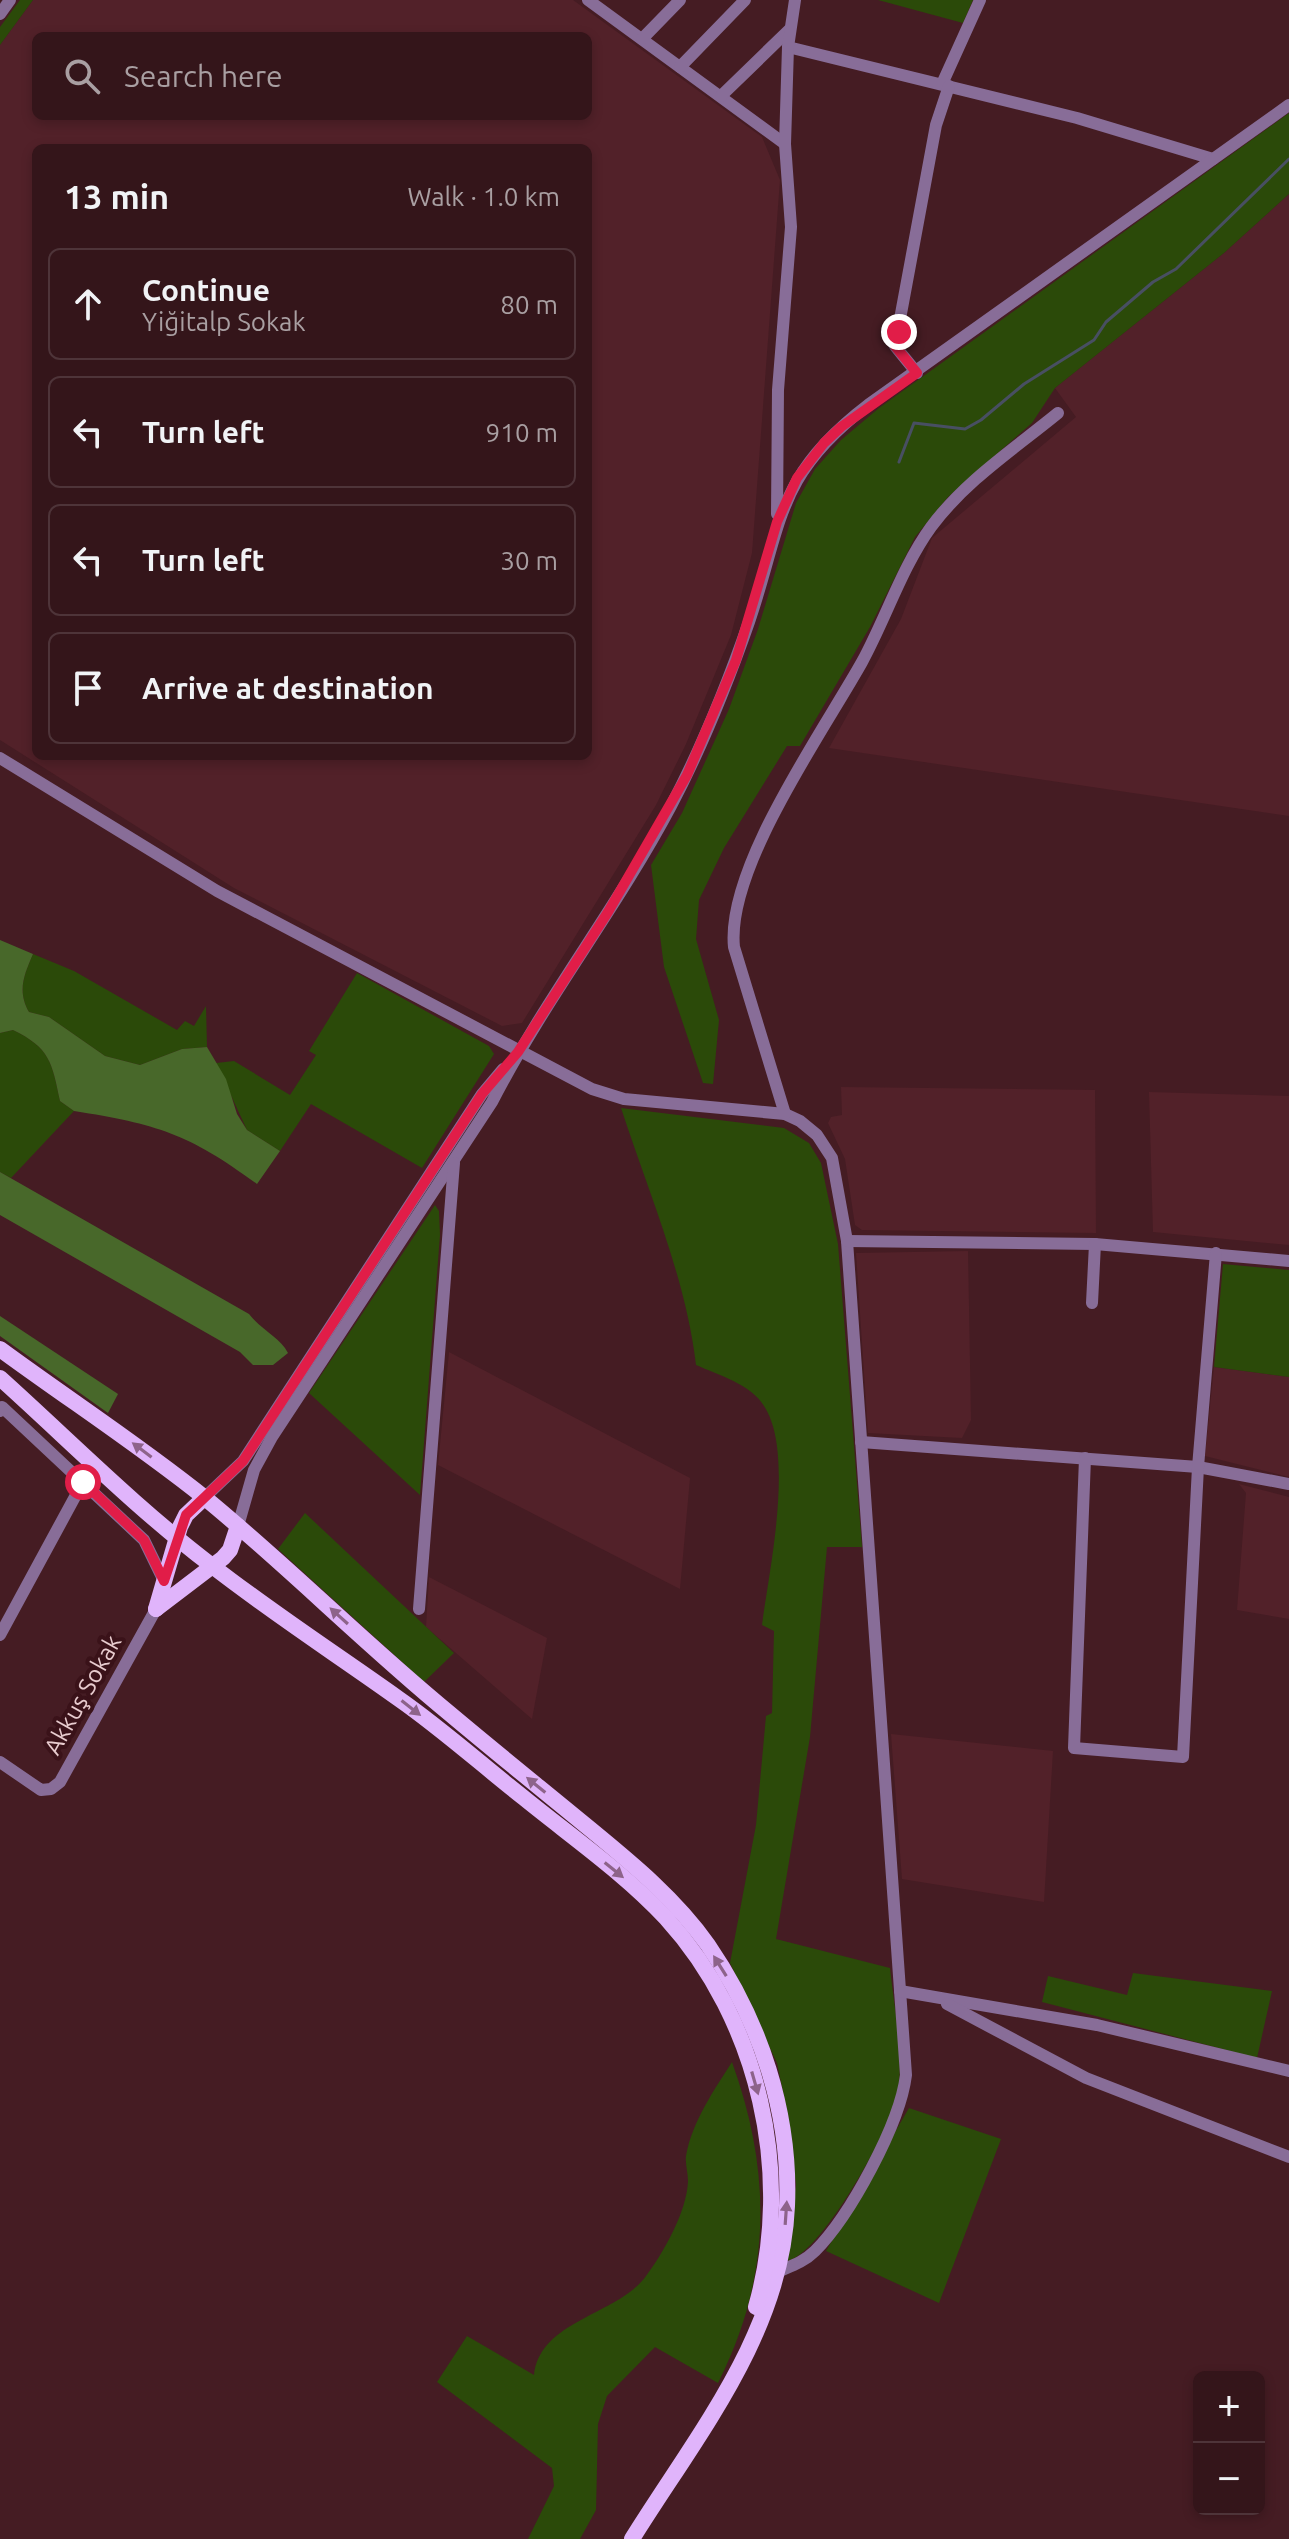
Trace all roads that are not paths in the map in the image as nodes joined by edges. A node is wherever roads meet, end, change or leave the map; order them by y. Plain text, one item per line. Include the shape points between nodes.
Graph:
1 (10, 0) edge
2 (588, 0) edge
3 (613, 0) edge
4 (680, 0) edge
5 (745, 0) edge
6 (795, 0) edge
7 (980, 0) edge
8 (603, 11) junction
9 (0, 14) edge
10 (789, 30) junction
11 (642, 39) junction
12 (788, 47) junction
13 (680, 67) junction
14 (946, 85) junction
15 (721, 96) junction
16 (1289, 105) edge
17 (785, 144) junction
18 (1213, 159) junction
19 (917, 373) junction
20 (1058, 413) dead end
21 (777, 522) junction
22 (0, 758) edge
23 (518, 1052) junction
24 (785, 1114) junction
25 (454, 1160) junction
26 (847, 1241) junction
27 (1095, 1244) junction
28 (1216, 1253) junction
29 (1289, 1261) edge
30 (1092, 1303) dead end
31 (0, 1349) edge
32 (2, 1380) edge
33 (1, 1409) edge
34 (861, 1442) junction
35 (1085, 1458) junction
36 (1198, 1467) junction
37 (83, 1482) junction
38 (1289, 1484) edge
39 (204, 1498) junction
40 (238, 1526) junction
41 (178, 1538) junction
42 (210, 1565) junction
43 (164, 1581) junction
44 (156, 1609) junction
45 (419, 1609) dead end
46 (0, 1635) edge
47 (0, 1762) edge
48 (900, 1991) junction
49 (941, 2001) junction
50 (1289, 2071) edge
51 (1289, 2157) edge
52 (777, 2272) junction
53 (726, 2391) junction
54 (632, 2539) edge

1 - 9 street
2 - 8 street
3 - 8 street
4 - 11 street
5 - 13 street
6 - 10 street
7 - 14 street
8 - 11 street
10 - 12 street
10 - 15 street
11 - 13 street
12 - 14 street
12 - 17 street
13 - 15 street
14 - 18 street
14 - 19 street via 895,346
15 - 17 street
16 - 18 street
17 - 21 street via 791,227 778,390
18 - 19 street
19 - 21 street via 824,443 787,496
20 - 24 street via 976,479 931,527 861,663 793,778 747,874 734,919 734,947
21 - 23 street via 736,660 687,775 632,873
22 - 23 street via 217,891
23 - 24 street via 624,1099
23 - 25 street
23 - 39 street via 482,1094 243,1461
24 - 26 street via 808,1127 832,1158
25 - 40 street via 272,1437 254,1470
25 - 45 street
26 - 27 street
26 - 34 street
27 - 28 street
27 - 30 street
28 - 29 street
28 - 36 street
39 -> 31 main road
32 - 33 street
32 - 41 main road
33 - 37 street
34 - 35 street
34 - 48 street
35 - 36 street
35 - 36 street via 1074,1748 1183,1757
36 - 38 street
37 - 43 street via 144,1540
37 - 46 street
39 - 40 main road
39 - 41 main road via 186,1515
40 - 42 main road via 230,1550
52 -> 40 main road via 787,2207 780,2114 753,2025 702,1938 639,1868 444,1710
41 - 42 main road
41 - 43 main road
42 - 44 main road
42 -> 53 main road via 401,1700 632,1884 680,1935 714,1984 756,2085 771,2185 765,2272
43 - 44 main road
44 - 47 street, Akkuş Sokak via 55,1786 41,1790
48 - 49 street
48 - 52 street via 906,2075 894,2122 825,2240 801,2262
49 - 50 street via 1097,2025
49 - 51 street via 1086,2078
52 - 53 main road via 752,2343
53 - 54 main road

